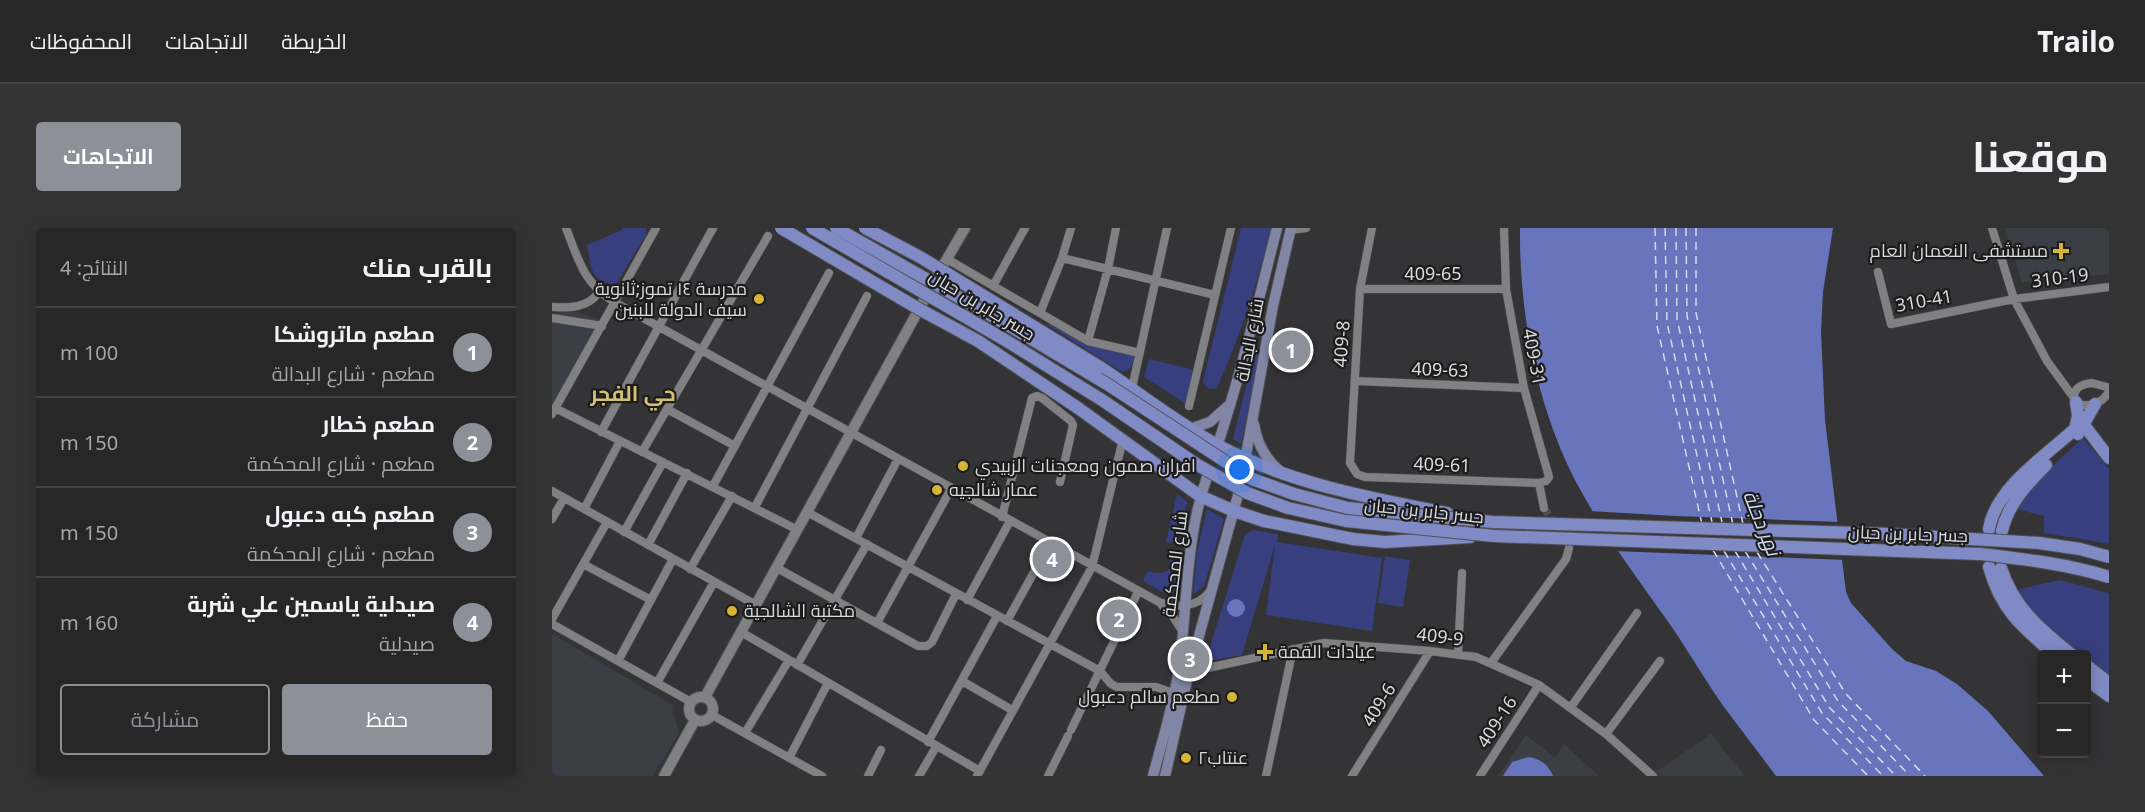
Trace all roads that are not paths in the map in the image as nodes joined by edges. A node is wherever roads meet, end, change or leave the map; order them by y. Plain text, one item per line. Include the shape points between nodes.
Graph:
1 (566, 228) edge
2 (656, 228) edge
3 (713, 228) edge
4 (781, 228) edge
5 (812, 228) edge
6 (836, 228) edge
7 (865, 228) edge
8 (964, 228) edge
9 (1025, 228) edge
10 (1071, 228) edge
11 (1116, 228) edge
12 (1167, 228) edge
13 (1231, 228) edge
14 (1277, 228) edge
15 (1306, 228) edge
16 (1372, 228) edge
17 (1504, 228) edge
18 (1992, 228) edge
19 (1291, 229) edge
20 (768, 236) dead end
21 (1062, 258) junction
22 (946, 259) junction
23 (1108, 269) junction
24 (1878, 272) dead end
25 (829, 273) dead end
26 (937, 276) dead end
27 (1156, 281) junction
28 (993, 286) junction
29 (2109, 287) edge
30 (1360, 288) junction
31 (1506, 290) junction
32 (599, 292) junction
33 (1215, 295) junction
34 (867, 296) dead end
35 (2014, 299) junction
36 (614, 302) junction
37 (923, 302) dead end
38 (552, 307) edge
39 (1040, 313) junction
40 (552, 318) edge
41 (602, 326) junction
42 (658, 327) junction
43 (1088, 341) junction
44 (700, 351) junction
45 (1140, 353) junction
46 (1355, 381) junction
47 (2062, 381) junction
48 (2080, 386) junction
49 (767, 387) junction
50 (1132, 388) junction
51 (1524, 388) junction
52 (2075, 400) junction
53 (1232, 401) junction
54 (2095, 404) junction
55 (1190, 406) dead end
56 (667, 409) junction
57 (807, 409) junction
58 (554, 411) edge
59 (1252, 413) junction
60 (2084, 425) junction
61 (1190, 429) junction
62 (601, 432) junction
63 (851, 433) junction
64 (1123, 439) junction
65 (620, 441) junction
66 (735, 446) junction
67 (1217, 448) junction
68 (642, 452) junction
69 (2109, 458) edge
70 (898, 459) junction
71 (663, 462) junction
72 (1244, 462) junction
73 (1350, 463) joint
74 (687, 473) junction
75 (1283, 474) junction
76 (1206, 477) dead end
77 (1060, 482) dead end
78 (1539, 483) junction
79 (712, 486) junction
80 (951, 489) junction
81 (552, 491) edge
82 (1238, 495) dead end
83 (732, 496) junction
84 (1200, 496) junction
85 (564, 498) junction
86 (755, 507) junction
87 (1544, 508) tunnel mouth
88 (584, 509) junction
89 (1234, 511) junction
90 (807, 512) junction
91 (552, 519) edge
92 (1006, 519) junction
93 (607, 522) junction
94 (1492, 522) junction
95 (1989, 529) dead end
96 (798, 530) junction
97 (2002, 531) dead end
98 (624, 532) junction
99 (1494, 536) junction
100 (856, 538) junction
101 (1050, 543) junction
102 (867, 544) junction
103 (648, 545) junction
104 (1569, 548) dead end
105 (2109, 556) edge
106 (673, 559) junction
107 (583, 564) junction
108 (907, 567) junction
109 (1092, 567) junction
110 (777, 568) junction
111 (690, 569) junction
112 (1462, 573) dead end
113 (2109, 577) edge
114 (714, 582) junction
115 (1211, 589) junction
116 (1138, 592) junction
117 (956, 594) junction
118 (651, 600) junction
119 (834, 600) junction
120 (967, 600) junction
121 (1159, 602) junction
122 (756, 605) junction
123 (1186, 605) junction
124 (1636, 613) dead end
125 (997, 616) junction
126 (552, 619) edge
127 (1007, 621) junction
128 (877, 623) junction
129 (552, 624) edge
130 (741, 632) junction
131 (1183, 633) junction
132 (1050, 645) junction
133 (1293, 649) junction
134 (2050, 650) edge
135 (2067, 650) edge
136 (1431, 651) junction
137 (1458, 654) junction
138 (789, 660) junction
139 (618, 661) junction
140 (1660, 661) dead end
141 (1491, 663) junction
142 (797, 665) junction
143 (2091, 669) edge
144 (1100, 670) junction
145 (1190, 672) junction
146 (962, 681) junction
147 (657, 683) junction
148 (828, 683) junction
149 (2091, 683) edge
150 (2109, 683) edge
151 (1539, 685) junction
152 (1173, 693) junction
153 (2109, 696) edge
154 (705, 697) junction
155 (691, 702) junction
156 (1571, 707) junction
157 (1012, 710) junction
158 (712, 715) junction
159 (695, 720) junction
160 (745, 733) junction
161 (1606, 734) junction
162 (928, 742) junction
163 (936, 747) junction
164 (881, 750) dead end
165 (789, 758) junction
166 (978, 774) edge
167 (664, 776) edge
168 (822, 776) edge
169 (868, 776) edge
170 (919, 776) edge
171 (1048, 776) edge
172 (1153, 776) edge
173 (1165, 776) edge
174 (1266, 776) edge
175 (1352, 776) edge
176 (1480, 776) edge
177 (1653, 776) edge

1 - 32 street via 587,279
2 - 36 street
3 - 42 street
4 - 64 main road, bridge via 978,341
5 - 99 main road, جسر جابر بن حيان, bridge via 1005,340 1247,493 1288,508 1346,520
6 - 94 main road, جسر جابر بن حيان, bridge via 1107,384 1252,479 1361,511
7 - 50 main road, bridge via 920,257
8 - 22 street
9 - 28 street
10 - 21 street
11 - 23 street
12 - 27 street
13 - 33 street
14 - 53 main road, شارع البدالة
15 - 19 street
16 - 30 street, 409-8
17 - 31 street, 409-31
18 - 35 street
19 - 59 main road, شارع البدالة
20 - 44 street
21 - 23 street
21 - 39 street
22 - 26 street
22 - 28 street
23 - 27 street
23 - 43 street
24 - 35 street, 310-41 via 1891,324
25 - 49 street
27 - 33 street
27 - 45 street
28 - 39 street
29 - 35 street, 310-19
30 - 31 street, 409-65
30 - 46 street, 409-8
31 - 51 street, 409-31
32 - 36 street
32 - 38 street via 583,305
33 - 55 street
34 - 57 street
35 - 47 street
36 - 41 street
36 - 42 street
37 - 63 street
39 - 43 street
40 - 41 street
41 - 58 street
42 - 44 street
42 - 62 street
43 - 45 street
44 - 49 street
44 - 56 street
45 - 50 street
46 - 51 street, 409-63
46 - 73 street, 409-8
47 - 48 street
47 - 52 street
48 - 52 street via 2075,391
48 - 54 street via 2095,383 2108,388 2104,399
49 - 57 street
49 - 66 street
50 - 61 main road
51 - 78 street, 409-31 via 1549,477
52 - 54 street via 2084,406
52 - 95 main road via 2079,416 2075,429 2014,484 1993,512
53 - 61 main road via 1218,417
53 - 67 main road, شارع البدالة
54 - 60 main road
56 - 66 street
56 - 68 street
57 - 63 street
57 - 86 street
58 - 62 street
59 - 72 main road, شارع البدالة
59 - 75 main road via 1260,448
60 - 69 main road
60 - 97 main road via 2025,487 2010,509
61 - 67 main road
62 - 65 street
63 - 70 street
63 - 90 street
64 - 84 main road
64 - 109 street
65 - 68 street
65 - 88 street
66 - 79 street
67 - 72 main road
68 - 71 street
70 - 80 street
70 - 100 street
71 - 74 street
71 - 98 street
72 - 75 main road
73 - 78 street, 409-61 via 1357,474 1365,477
74 - 79 street
74 - 103 street
75 - 94 main road, bridge via 1338,491
76 - 84 main road, شارع المحكمة
77 - 92 street via 1073,426 1037,396 1032,398
78 - 87 street
79 - 83 street
80 - 92 street
80 - 108 street
81 - 85 street
82 - 89 main road, شارع المحكمة
83 - 86 street
83 - 111 street
84 - 89 main road
84 - 123 main road, شارع المحكمة via 1189,552
85 - 88 street
85 - 91 street
86 - 96 street
88 - 93 street
89 - 99 main road, bridge via 1334,536 1385,542
89 - 115 main road, شارع المحكمة
90 - 96 street
90 - 100 street
92 - 101 street
92 - 120 street
93 - 98 street
93 - 107 street
94 - 105 main road, جسر جابر بن حيان, bridge via 1890,534 2039,543
96 - 110 street
98 - 103 street
99 - 113 main road, جسر جابر بن حيان, bridge via 1980,554 2080,568
100 - 102 street
101 - 109 street
101 - 127 street
102 - 108 street
102 - 119 street
103 - 106 street
104 - 141 street via 1566,559
106 - 111 street
106 - 118 street
107 - 118 street
107 - 126 street
108 - 117 street
108 - 128 street
109 - 116 street
109 - 132 street
110 - 119 street
110 - 122 street
111 - 114 street
112 - 137 street
114 - 122 street
114 - 147 street
115 - 123 street via 1201,601
115 - 145 main road, شارع المحكمة
116 - 121 street
116 - 144 street
117 - 120 street
117 - 128 street via 927,646 918,646
118 - 139 street
119 - 128 street
119 - 142 street
120 - 125 street
121 - 123 street
121 - 131 street
122 - 130 street
123 - 131 main road, شارع المحكمة
124 - 156 street
125 - 127 street
125 - 146 street
127 - 132 street
129 - 139 street
130 - 138 street
130 - 154 street
131 - 152 main road, شارع المحكمة
132 - 144 street
132 - 157 street
133 - 136 street, 409-9 via 1324,643
133 - 145 street, 409-9
133 - 174 street
134 - 135 main road via 2006,609 1995,589 1995,568 2020,607
136 - 137 street, 409-9
136 - 175 street, 409-6
137 - 141 street, 409-9
138 - 142 street
138 - 160 street
139 - 147 street
140 - 161 street
141 - 151 street, 409-9
142 - 148 street
143 - 150 main road
144 - 152 street via 1117,687 1156,687
144 - 171 street
145 - 173 main road, شارع المحكمة
146 - 157 street
146 - 162 street
147 - 155 street
148 - 162 street
148 - 165 street
149 - 153 main road
151 - 156 street, 409-9
151 - 176 street, 409-16
152 - 172 main road, شارع المحكمة
154 - 155 street
154 - 158 street via 713,705
155 - 159 street via 689,711
156 - 161 street, 409-9
157 - 166 street
158 - 159 street via 705,721
158 - 160 street
159 - 167 street
160 - 165 street
161 - 177 street, 409-9
162 - 163 street
163 - 166 street
163 - 170 street
164 - 169 street
165 - 168 street

